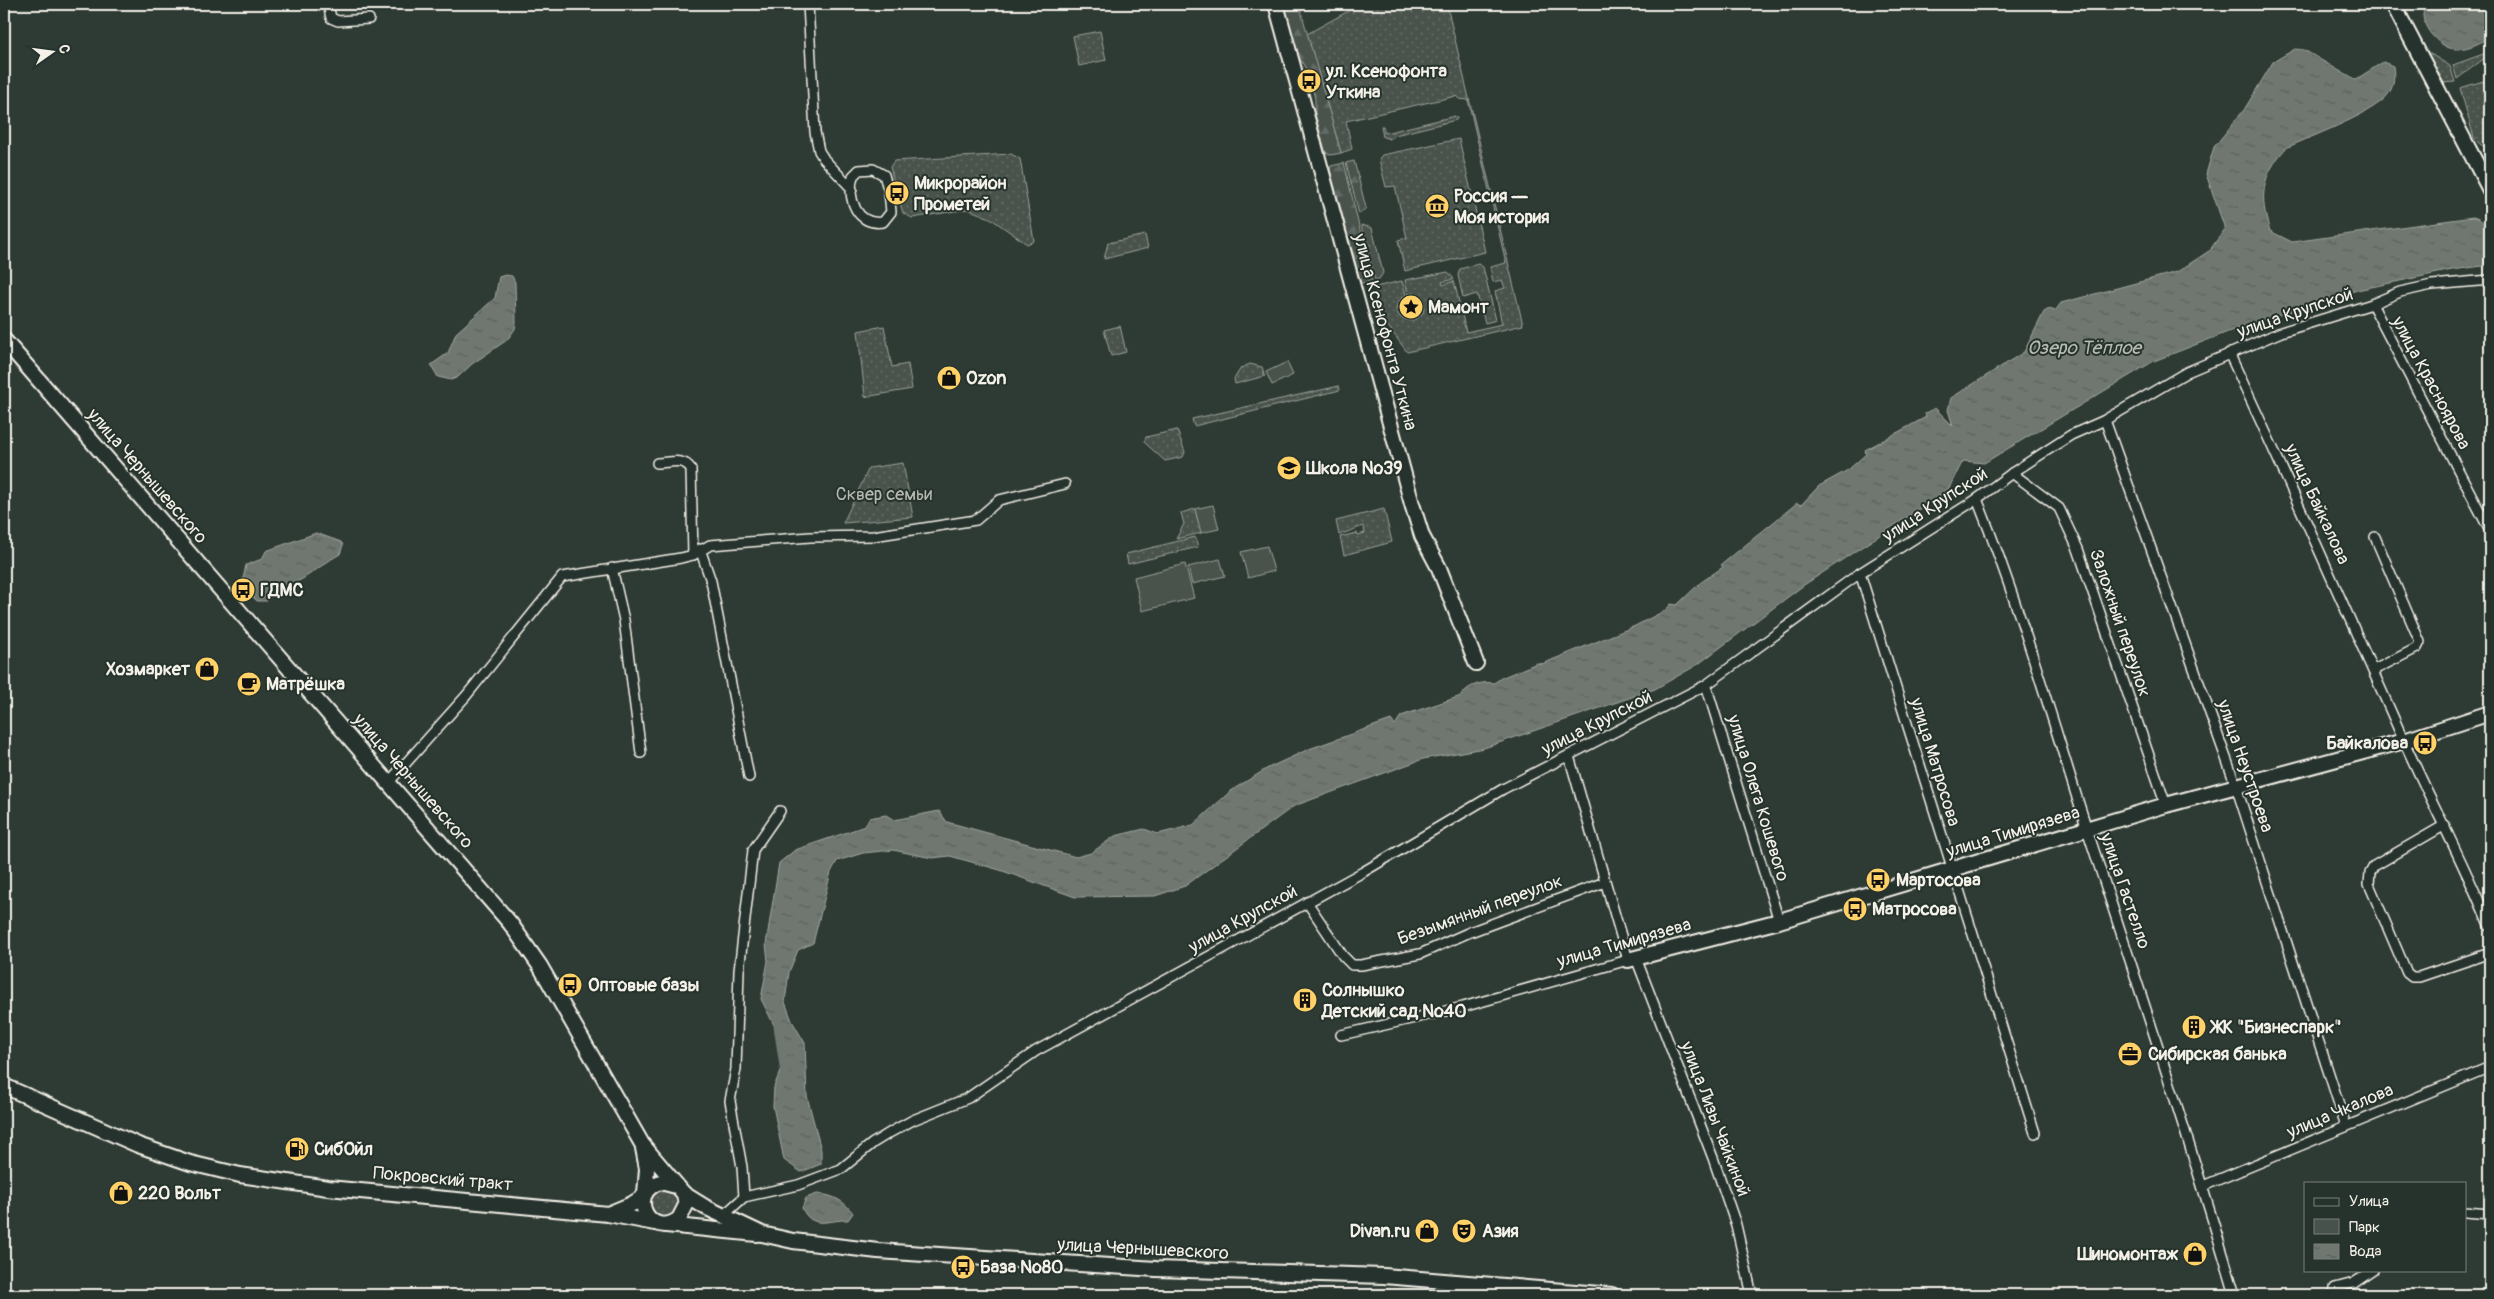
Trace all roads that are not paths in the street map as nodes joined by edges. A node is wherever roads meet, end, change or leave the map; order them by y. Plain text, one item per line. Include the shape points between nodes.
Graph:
1 (328, 4) edge
2 (808, 4) edge
3 (1276, 4) edge
4 (2393, 4) edge
5 (369, 19) dead end
6 (829, 164) junction
7 (859, 170) junction
8 (2488, 182) edge
9 (852, 189) junction
10 (2490, 280) edge
11 (2372, 304) junction
12 (4, 340) edge
13 (2229, 353) junction
14 (2105, 420) junction
15 (657, 464) dead end
16 (2012, 473) junction
17 (1065, 484) dead end
18 (1977, 500) junction
19 (2487, 518) edge
20 (2490, 530) edge
21 (2375, 537) dead end
22 (700, 549) junction
23 (693, 555) junction
24 (612, 568) junction
25 (1860, 572) junction
26 (1476, 663) dead end
27 (2374, 670) junction
28 (1706, 685) junction
29 (2490, 713) edge
30 (2404, 741) junction
31 (641, 753) dead end
32 (1569, 756) junction
33 (749, 777) dead end
34 (389, 782) junction
35 (2236, 786) junction
36 (2166, 805) junction
37 (780, 811) dead end
38 (2445, 824) junction
39 (2087, 829) junction
40 (1952, 870) junction
41 (1605, 882) junction
42 (1307, 902) junction
43 (1779, 921) junction
44 (2490, 927) edge
45 (2490, 953) edge
46 (1632, 959) junction
47 (1342, 1036) dead end
48 (2490, 1066) edge
49 (4, 1086) edge
50 (2346, 1126) junction
51 (2035, 1133) dead end
52 (642, 1144) junction
53 (2203, 1186) junction
54 (680, 1190) junction
55 (644, 1196) junction
56 (744, 1196) junction
57 (2466, 1212) edge
58 (608, 1214) junction
59 (2490, 1214) edge
60 (724, 1216) junction
61 (660, 1224) junction
62 (762, 1234) junction
63 (2369, 1272) edge
64 (1612, 1295) edge
65 (1752, 1295) edge
66 (2235, 1295) edge
67 (2334, 1295) edge

1 - 5 street via 331,18 338,21
2 - 6 street via 815,132 819,151
3 - 26 main road, улица Ксенофонта Уткина via 1412,504 1422,536 1440,568
4 - 8 main road
6 - 7 street via 844,170
6 - 9 street
7 - 9 street via 853,176
7 - 9 street via 873,169 884,175 891,206 886,220 878,223 863,220 856,208
10 - 11 street, улица Крупской via 2432,285 2400,292
11 - 13 street, улица Крупской via 2281,332
11 - 19 street, улица Красноярова
12 - 34 main road, улица Чернышевского
13 - 14 street, улица Крупской via 2187,372
13 - 27 street, улица Байкалова
14 - 16 street, улица Крупской via 2071,435
14 - 35 street, улица Неустроева
15 - 23 street via 682,462 691,469
16 - 18 street, улица Крупской
16 - 36 street, Заложный переулок via 2063,514
17 - 22 street via 999,500 976,520 873,536 810,536 710,544
18 - 25 street, улица Крупской
18 - 39 street, улица Гастелло via 2004,567
19 - 20 street, улица Красноярова
21 - 27 street via 2420,642 2417,648
22 - 23 street
22 - 33 street via 711,581
23 - 24 street
24 - 31 street via 624,620
24 - 34 street via 562,577 466,696
25 - 28 street, улица Крупской
25 - 40 street, улица Матросова
27 - 30 street, улица Байкалова
28 - 32 street, улица Крупской
28 - 43 street, улица Олега Кошевого
29 - 30 main road, улица Тимирязева
30 - 35 main road, улица Тимирязева
30 - 38 street, улица Байкалова
32 - 41 street, улица Лизы Чайкиной
32 - 42 street, улица Крупской via 1503,789
34 - 52 main road, улица Чернышевского via 530,950
35 - 36 main road, улица Тимирязева
35 - 50 street, улица Неустроева
36 - 39 main road, улица Тимирязева
37 - 56 street via 753,850 739,971 736,1069 730,1101
38 - 44 street, улица Байкалова
38 - 45 street via 2374,866 2369,884 2407,973 2412,977
39 - 40 main road, улица Тимирязева
39 - 53 street, улица Гастелло
40 - 43 main road, улица Тимирязева
40 - 51 street, улица Матросова
41 - 42 street, Безымянный переулок via 1420,954 1361,965 1352,965 1343,956
41 - 46 street, улица Лизы Чайкиной
42 - 56 street, улица Крупской via 1036,1051 968,1098 891,1132 841,1169 798,1184
43 - 46 main road, улица Тимирязева
46 - 47 street, улица Тимирязева via 1463,1007
46 - 65 street, улица Лизы Чайкиной via 1713,1158 1736,1225
48 - 50 street, улица Чкалова
49 - 58 main road, Покровский тракт via 138,1145 190,1163 240,1175 328,1188
50 - 53 street, улица Чкалова
52 - 54 main road, улица Чернышевского
52 - 55 main road via 647,1169
53 - 66 street, улица Гастелло
54 - 55 main road via 661,1182 651,1186
54 - 60 main road, улица Чернышевского
54 - 61 main road via 686,1205 682,1215 674,1222
55 - 58 main road
55 - 61 main road via 645,1214
56 - 60 street
57 - 59 street
58 - 61 main road, Покровский тракт
60 - 62 main road, улица Чернышевского
61 - 62 main road, Покровский тракт
62 - 64 main road, улица Чернышевского via 878,1251 1156,1269 1384,1276
63 - 67 street via 2354,1283 2335,1288

